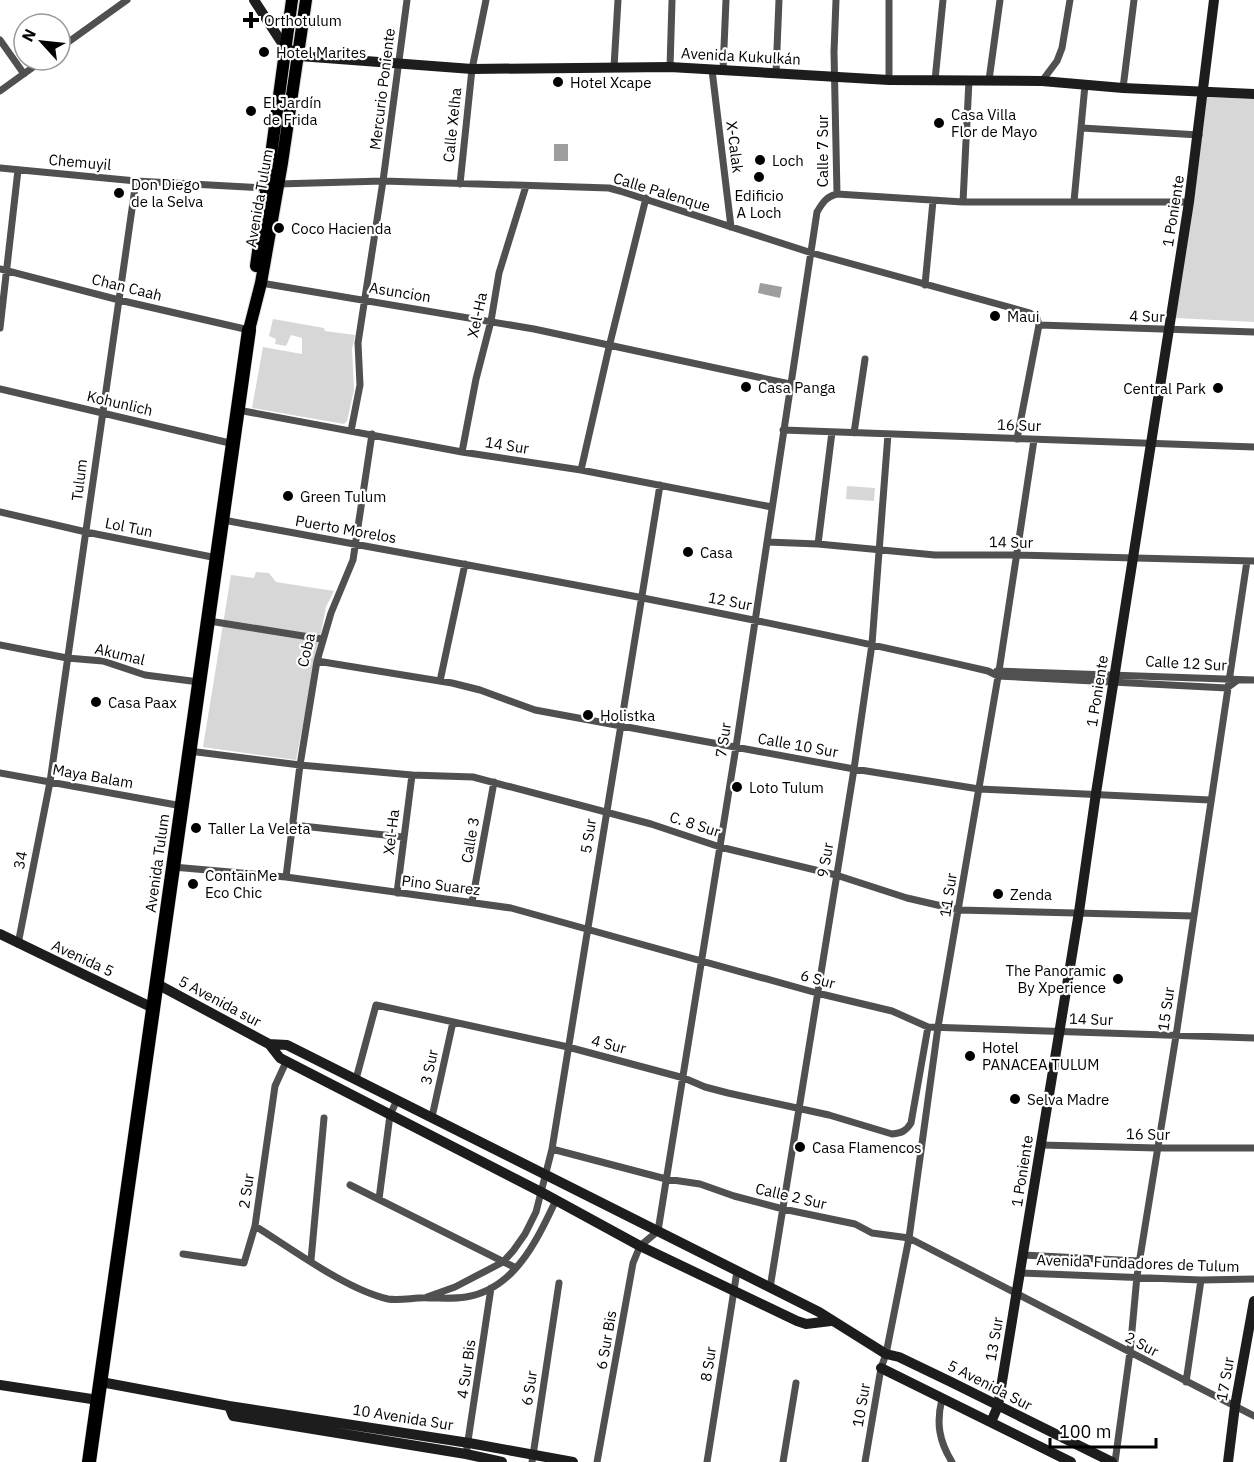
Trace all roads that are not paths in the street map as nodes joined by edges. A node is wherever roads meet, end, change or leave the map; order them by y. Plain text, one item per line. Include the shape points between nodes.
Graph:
1 (127, 0) edge
2 (254, 0) edge
3 (292, 0) edge
4 (306, 0) edge
5 (407, 0) edge
6 (486, 0) edge
7 (618, 0) edge
8 (726, 0) edge
9 (779, 0) edge
10 (836, 0) edge
11 (889, 0) edge
12 (943, 0) edge
13 (1000, 0) edge
14 (1070, 0) edge
15 (1134, 0) edge
16 (1214, 0) edge
17 (672, 1) edge
18 (116, 3) edge
19 (72, 38) edge
20 (0, 40) edge
21 (285, 46) junction
22 (298, 56) junction
23 (398, 65) junction
24 (614, 67) junction
25 (670, 68) junction
26 (472, 69) junction
27 (717, 70) junction
28 (27, 72) edge
29 (776, 73) junction
30 (24, 74) junction
31 (836, 76) junction
32 (889, 80) junction
33 (935, 80) junction
34 (969, 80) junction
35 (988, 80) junction
36 (1042, 81) junction
37 (1085, 85) junction
38 (1123, 88) junction
39 (0, 91) edge
40 (1203, 92) junction
41 (1254, 94) edge
42 (1082, 128) junction
43 (1199, 135) junction
44 (0, 168) edge
45 (18, 170) junction
46 (136, 181) junction
47 (383, 181) junction
48 (278, 184) junction
49 (460, 184) junction
50 (526, 186) junction
51 (265, 188) junction
52 (837, 194) junction
53 (646, 198) junction
54 (933, 201) junction
55 (1074, 201) junction
56 (963, 202) junction
57 (1190, 202) junction
58 (731, 227) junction
59 (812, 253) junction
60 (3, 269) edge
61 (261, 283) junction
62 (925, 285) junction
63 (119, 300) junction
64 (364, 300) junction
65 (491, 321) junction
66 (1038, 321) junction
67 (0, 328) edge
68 (249, 330) junction
69 (1169, 330) junction
70 (1254, 332) edge
71 (610, 343) junction
72 (865, 359) dead end
73 (790, 384) junction
74 (0, 390) edge
75 (238, 410) junction
76 (101, 413) junction
77 (783, 430) junction
78 (351, 431) junction
79 (832, 432) junction
80 (854, 433) junction
81 (372, 434) junction
82 (888, 434) junction
83 (1017, 440) junction
84 (1034, 440) junction
85 (234, 444) junction
86 (1151, 444) junction
87 (1254, 447) edge
88 (462, 452) junction
89 (581, 470) junction
90 (660, 485) junction
91 (772, 507) junction
92 (0, 512) edge
93 (223, 520) junction
94 (86, 532) junction
95 (767, 542) junction
96 (355, 544) junction
97 (818, 544) junction
98 (878, 550) junction
99 (1017, 555) junction
100 (217, 558) junction
101 (1133, 559) junction
102 (1250, 561) edge
103 (465, 564) junction
104 (641, 597) junction
105 (755, 620) junction
106 (209, 621) junction
107 (322, 639) junction
108 (872, 644) junction
109 (0, 645) edge
110 (67, 658) junction
111 (316, 662) junction
112 (988, 671) joint
113 (999, 673) junction
114 (1114, 678) junction
115 (1229, 678) junction
116 (1150, 679) junction
117 (1238, 680) junction
118 (1254, 680) edge
119 (440, 681) junction
120 (199, 682) junction
121 (1227, 688) junction
122 (621, 725) junction
123 (736, 747) junction
124 (189, 751) junction
125 (300, 765) junction
126 (854, 769) junction
127 (0, 773) edge
128 (412, 775) junction
129 (50, 782) junction
130 (494, 782) junction
131 (979, 789) junction
132 (1096, 793) junction
133 (1210, 800) junction
134 (182, 806) junction
135 (606, 812) junction
136 (292, 825) junction
137 (404, 837) junction
138 (720, 847) junction
139 (172, 867) junction
140 (836, 875) junction
141 (286, 878) junction
142 (397, 892) junction
143 (472, 902) junction
144 (959, 910) junction
145 (1079, 912) junction
146 (1194, 916) junction
147 (588, 929) junction
148 (0, 934) edge
149 (18, 944) junction
150 (701, 960) junction
151 (157, 984) junction
152 (817, 993) junction
153 (153, 1008) junction
154 (453, 1022) junction
155 (928, 1027) junction
156 (938, 1027) junction
157 (1059, 1031) junction
158 (1176, 1036) junction
159 (1254, 1038) edge
160 (269, 1044) junction
161 (568, 1047) junction
162 (286, 1062) junction
163 (684, 1078) junction
164 (356, 1079) junction
165 (397, 1100) junction
166 (799, 1110) junction
167 (390, 1114) junction
168 (432, 1117) junction
169 (324, 1118) dead end
170 (1041, 1144) junction
171 (1157, 1148) junction
172 (1254, 1148) edge
173 (552, 1149) junction
174 (545, 1174) junction
175 (666, 1179) junction
176 (350, 1185) dead end
177 (541, 1192) junction
178 (379, 1199) junction
179 (556, 1200) junction
180 (783, 1209) junction
181 (255, 1226) junction
182 (658, 1232) junction
183 (909, 1238) junction
184 (640, 1246) junction
185 (183, 1254) dead end
186 (1023, 1256) junction
187 (311, 1260) junction
188 (1139, 1261) junction
189 (502, 1262) junction
190 (516, 1268) junction
191 (737, 1271) junction
192 (1021, 1273) junction
193 (1137, 1276) junction
194 (1254, 1279) edge
195 (1201, 1280) junction
196 (559, 1283) dead end
197 (491, 1288) junction
198 (770, 1288) junction
199 (733, 1289) junction
200 (1017, 1294) junction
201 (428, 1297) junction
202 (1254, 1301) edge
203 (831, 1321) junction
204 (1130, 1352) junction
205 (886, 1354) junction
206 (881, 1368) junction
207 (100, 1382) junction
208 (1186, 1382) junction
209 (796, 1383) dead end
210 (0, 1385) edge
211 (942, 1399) junction
212 (98, 1401) junction
213 (998, 1406) junction
214 (1235, 1406) junction
215 (1254, 1416) edge
216 (990, 1422) junction
217 (468, 1448) junction
218 (533, 1458) edge
219 (89, 1462) edge
220 (502, 1462) edge
221 (573, 1462) edge
222 (597, 1462) edge
223 (706, 1462) edge
224 (783, 1462) edge
225 (865, 1462) edge
226 (952, 1462) edge
227 (1071, 1462) edge
228 (1114, 1462) edge
229 (1228, 1462) edge

1 - 18 street
2 - 21 street
3 - 21 main road, Avenida Tulum
4 - 22 main road, Avenida Tulum
5 - 23 street, Mercurio Poniente
6 - 26 street, Calle Xelha
7 - 24 street
8 - 27 street, X-Calak
9 - 29 street
10 - 31 street, Calle 7 Sur
11 - 32 street
12 - 33 street
13 - 35 street
14 - 36 street via 1062,48
15 - 38 street
16 - 40 street, 1 Poniente
17 - 25 street
18 - 19 street
20 - 30 street
21 - 22 street
21 - 51 main road, Avenida Tulum
22 - 23 street, Avenida Kukulkán
22 - 48 main road, Avenida Tulum
23 - 26 street, Avenida Kukulkán
23 - 47 street, Mercurio Poniente
24 - 25 street, Avenida Kukulkán
24 - 26 street, Avenida Kukulkán
25 - 27 street, Avenida Kukulkán
26 - 49 street, Calle Xelha
27 - 29 street, Avenida Kukulkán
27 - 58 street, X-Calak
28 - 30 street
29 - 31 street, Avenida Kukulkán
30 - 39 street
31 - 32 street, Avenida Kukulkán
31 - 52 street, Calle 7 Sur
32 - 33 street, Avenida Kukulkán
33 - 34 street, Avenida Kukulkán
34 - 35 street, Avenida Kukulkán
34 - 56 street
35 - 36 street, Avenida Kukulkán
36 - 37 street, Avenida Kukulkán
37 - 38 street, Avenida Kukulkán
37 - 42 street
38 - 40 street, Avenida Kukulkán
40 - 41 street, Avenida Kukulkán
40 - 43 street, 1 Poniente
42 - 43 street
42 - 55 street
43 - 57 street, 1 Poniente
44 - 45 street, Chemuyil
45 - 46 street, Chemuyil
45 - 60 street
46 - 51 street, Chemuyil
46 - 63 street, Tulum
47 - 48 street, Calle Palenque
47 - 49 street, Calle Palenque
47 - 64 street
48 - 51 street, Calle Palenque
48 - 61 main road, Avenida Tulum
49 - 50 street, Calle Palenque
50 - 53 street, Calle Palenque via 609,188
50 - 65 street, Xel-Ha via 503,257
51 - 68 main road, Avenida Tulum
52 - 54 street
52 - 59 street, Calle 7 Sur via 823,202 817,212
53 - 58 street, Calle Palenque
53 - 71 street
54 - 56 street
54 - 62 street
55 - 56 street
55 - 57 street
57 - 69 street, 1 Poniente
58 - 59 street, Calle Palenque
59 - 62 street, Calle Palenque
59 - 73 street, 7 Sur
60 - 63 street, Chan Caah
60 - 67 street
61 - 64 street, Asuncion
61 - 68 main road, Avenida Tulum
62 - 66 street, Calle Palenque via 1030,313
63 - 68 street, Chan Caah
63 - 76 street, Tulum
64 - 65 street, Asuncion
64 - 78 street via 357,351 360,385
65 - 71 street, Asuncion
65 - 88 street, Xel-Ha
66 - 69 street, 4 Sur
66 - 83 street
68 - 75 highway, Avenida Tulum
69 - 70 street, 4 Sur
69 - 86 street, 1 Poniente
71 - 73 street
71 - 89 street
72 - 80 street
73 - 77 street, 7 Sur
74 - 76 street, Kohunlich
75 - 78 street, 14 Sur
75 - 85 highway, Avenida Tulum
76 - 85 street, Kohunlich
76 - 94 street, Tulum
77 - 79 street, 16 Sur
77 - 91 street, 7 Sur
78 - 81 street, 14 Sur
79 - 80 street, 16 Sur
79 - 97 street
80 - 82 street, 16 Sur
81 - 88 street, 14 Sur
81 - 96 street, Coba
82 - 83 street, 16 Sur
82 - 98 street, 9 Sur
83 - 84 street, 16 Sur
84 - 86 street, 16 Sur
84 - 99 street, 11 Sur
85 - 93 highway, Avenida Tulum
86 - 87 street, 16 Sur
86 - 101 street, 1 Poniente
88 - 89 street, 14 Sur
89 - 90 street, 14 Sur
90 - 91 street, 14 Sur
90 - 104 street, 5 Sur
91 - 95 street, 7 Sur
92 - 94 street, Lol Tun
93 - 96 street, Puerto Morelos
93 - 100 highway, Avenida Tulum
94 - 100 street, Lol Tun
94 - 110 street, Tulum
95 - 97 street, 14 Sur
95 - 105 street, 7 Sur
96 - 103 street, Puerto Morelos
96 - 107 street, Coba via 348,574
97 - 98 street, 14 Sur
98 - 99 street, 14 Sur
98 - 108 street, 9 Sur
99 - 101 street, 14 Sur
99 - 113 street, 11 Sur
100 - 106 highway, Avenida Tulum
101 - 102 street, 14 Sur
101 - 114 street, 1 Poniente
102 - 115 street, 15 Sur
103 - 104 street, 12 Sur
103 - 119 street
104 - 105 street, 12 Sur
104 - 122 street, 5 Sur
105 - 108 street, 12 Sur
105 - 123 street, 7 Sur
106 - 107 street
106 - 120 highway, Avenida Tulum
107 - 111 street, Coba
108 - 112 street, 12 Sur
108 - 126 street, 9 Sur
109 - 110 street, Akumal
110 - 120 street, Akumal
110 - 129 street, Tulum
111 - 119 street, Calle 10 Sur
111 - 125 street, Coba
112 - 113 street, Calle 12 Sur
113 - 114 street, Calle 12 Sur
113 - 131 street, 11 Sur
114 - 116 street, Calle 12 Sur
114 - 132 street, 1 Poniente
115 - 116 street, Calle 12 Sur
115 - 117 street, Calle 12 Sur
115 - 121 street, 15 Sur
116 - 121 street, Calle 12 Sur
117 - 118 street
117 - 121 street, Calle 12 Sur
119 - 122 street, Calle 10 Sur via 480,690 535,710
120 - 124 highway, Avenida Tulum
121 - 133 street, 15 Sur
122 - 123 street, Calle 10 Sur
122 - 135 street, 5 Sur
123 - 126 street, Calle 10 Sur
123 - 138 street, 7 Sur
124 - 125 street, C. 8 Sur
124 - 134 highway, Avenida Tulum
125 - 128 street, C. 8 Sur
125 - 136 street, Coba
126 - 131 street, Calle 10 Sur
126 - 140 street, 9 Sur
127 - 129 street, Maya Balam
128 - 130 street, C. 8 Sur via 473,777
128 - 137 street, Xel-Ha
129 - 134 street, Maya Balam
129 - 149 street, 34
130 - 135 street, C. 8 Sur
130 - 143 street, Calle 3
131 - 132 street, Calle 10 Sur
131 - 144 street, 11 Sur
132 - 133 street, Calle 10 Sur
132 - 145 street, 1 Poniente
133 - 146 street, 15 Sur
134 - 139 highway, Avenida Tulum
135 - 138 street, C. 8 Sur
135 - 147 street, 5 Sur
136 - 137 street
136 - 141 street, Coba
137 - 142 street, Xel-Ha
138 - 140 street, C. 8 Sur
138 - 150 street, 7 Sur
139 - 141 street, Pino Suarez
139 - 151 highway, Avenida Tulum
140 - 144 street, C. 8 Sur
140 - 152 street, 9 Sur
141 - 142 street, Pino Suarez
142 - 143 street, Pino Suarez
143 - 147 street, Pino Suarez
144 - 145 street, C. 8 Sur
144 - 156 street, 11 Sur
145 - 146 street, C. 8 Sur
145 - 157 street, 1 Poniente
146 - 158 street, 15 Sur
147 - 150 street, Pino Suarez
147 - 161 street, 5 Sur
148 - 149 street, Avenida 5
149 - 153 street, Avenida 5
150 - 152 street, 6 Sur
150 - 163 street, 7 Sur
151 - 153 highway, Avenida Tulum
151 - 160 street, 5 Avenida sur
152 - 155 street, 6 Sur via 892,1011
152 - 166 street, 9 Sur
153 - 207 highway, Avenida Tulum
154 - 161 street, 4 Sur
154 - 164 street, 4 Sur via 376,1005
154 - 168 street, 3 Sur
155 - 156 street, 14 Sur
155 - 166 street, 4 Sur via 907,1130 892,1134
156 - 157 street, 14 Sur
156 - 183 street, 11 Sur
157 - 158 street, 14 Sur
157 - 170 street, 1 Poniente
158 - 159 street, 14 Sur
158 - 171 street, 15 Sur
160 - 162 street
160 - 164 street, 5 Avenida Sur via 287,1045
161 - 163 street, 4 Sur
161 - 173 street, 5 Sur
162 - 167 street
162 - 181 street, 2 Sur via 275,1086
163 - 166 street, 4 Sur via 705,1087
163 - 175 street, 7 Sur
164 - 165 street, 5 Avenida Sur
165 - 167 street
165 - 168 street, 5 Avenida Sur
166 - 180 street, 9 Sur
167 - 177 street
167 - 178 street
168 - 174 street, 5 Avenida Sur
169 - 187 street
170 - 171 street, 16 Sur
170 - 186 street, 1 Poniente
171 - 172 street, 16 Sur
171 - 188 street, 15 Sur
173 - 174 street, 5 Sur
173 - 175 street, Calle 2 Sur
174 - 177 street, 5 Sur
174 - 182 street, 5 Avenida Sur
175 - 180 street, Calle 2 Sur via 700,1184
175 - 182 street, 7 Sur
176 - 178 street
177 - 179 street
177 - 189 street, 5 Sur via 537,1212 525,1234
178 - 189 street
179 - 184 street
179 - 190 street via 542,1230
180 - 183 street, Calle 2 Sur via 855,1224 872,1233
180 - 198 street, 9 Sur
181 - 185 street, 2 Sur via 244,1263
181 - 187 street
182 - 184 street
182 - 191 street, 5 Avenida Sur
183 - 200 street, Calle 2 Sur
183 - 205 street, 11 Sur
184 - 199 street
184 - 222 street, 6 Sur Bis via 633,1263
186 - 188 street
186 - 192 street, 1 Poniente
187 - 201 street via 360,1290 390,1299
188 - 193 street, 15 Sur
189 - 190 street
189 - 201 street
190 - 197 street
191 - 198 street, 5 Avenida Sur
191 - 199 street, 8 Sur
192 - 193 street, Avenida Fundadores de Tulum
192 - 200 street, 1 Poniente
193 - 195 street, Avenida Fundadores de Tulum
193 - 204 street, 15 Sur
194 - 195 street, Avenida Fundadores de Tulum
195 - 208 street
196 - 218 street, 6 Sur
197 - 201 street via 465,1297
197 - 217 street, 4 Sur Bis
198 - 203 street, 5 Avenida Sur
199 - 203 street via 806,1324
199 - 223 street, 8 Sur
200 - 204 street, 2 Sur
200 - 213 street, 13 Sur
202 - 214 street, 17 Sur
203 - 205 street, 5 Avenida Sur
204 - 208 street, 2 Sur
204 - 228 street, 15 Sur
205 - 206 street, 10 Sur
205 - 213 street, 5 Avenida Sur
206 - 211 street
206 - 225 street, 10 Sur
207 - 212 highway, Avenida Tulum
207 - 217 street via 229,1406 234,1416
208 - 214 street, 2 Sur
209 - 224 street
210 - 212 street
211 - 216 street
211 - 226 street via 939,1434
212 - 219 highway, Avenida Tulum
213 - 216 street, 13 Sur
213 - 228 street, 5 Avenida Sur
214 - 215 street, 2 Sur
214 - 229 street, 17 Sur
216 - 227 street
217 - 218 street, 10 Avenida Sur
217 - 220 street
218 - 221 street, 10 Avenida Sur

